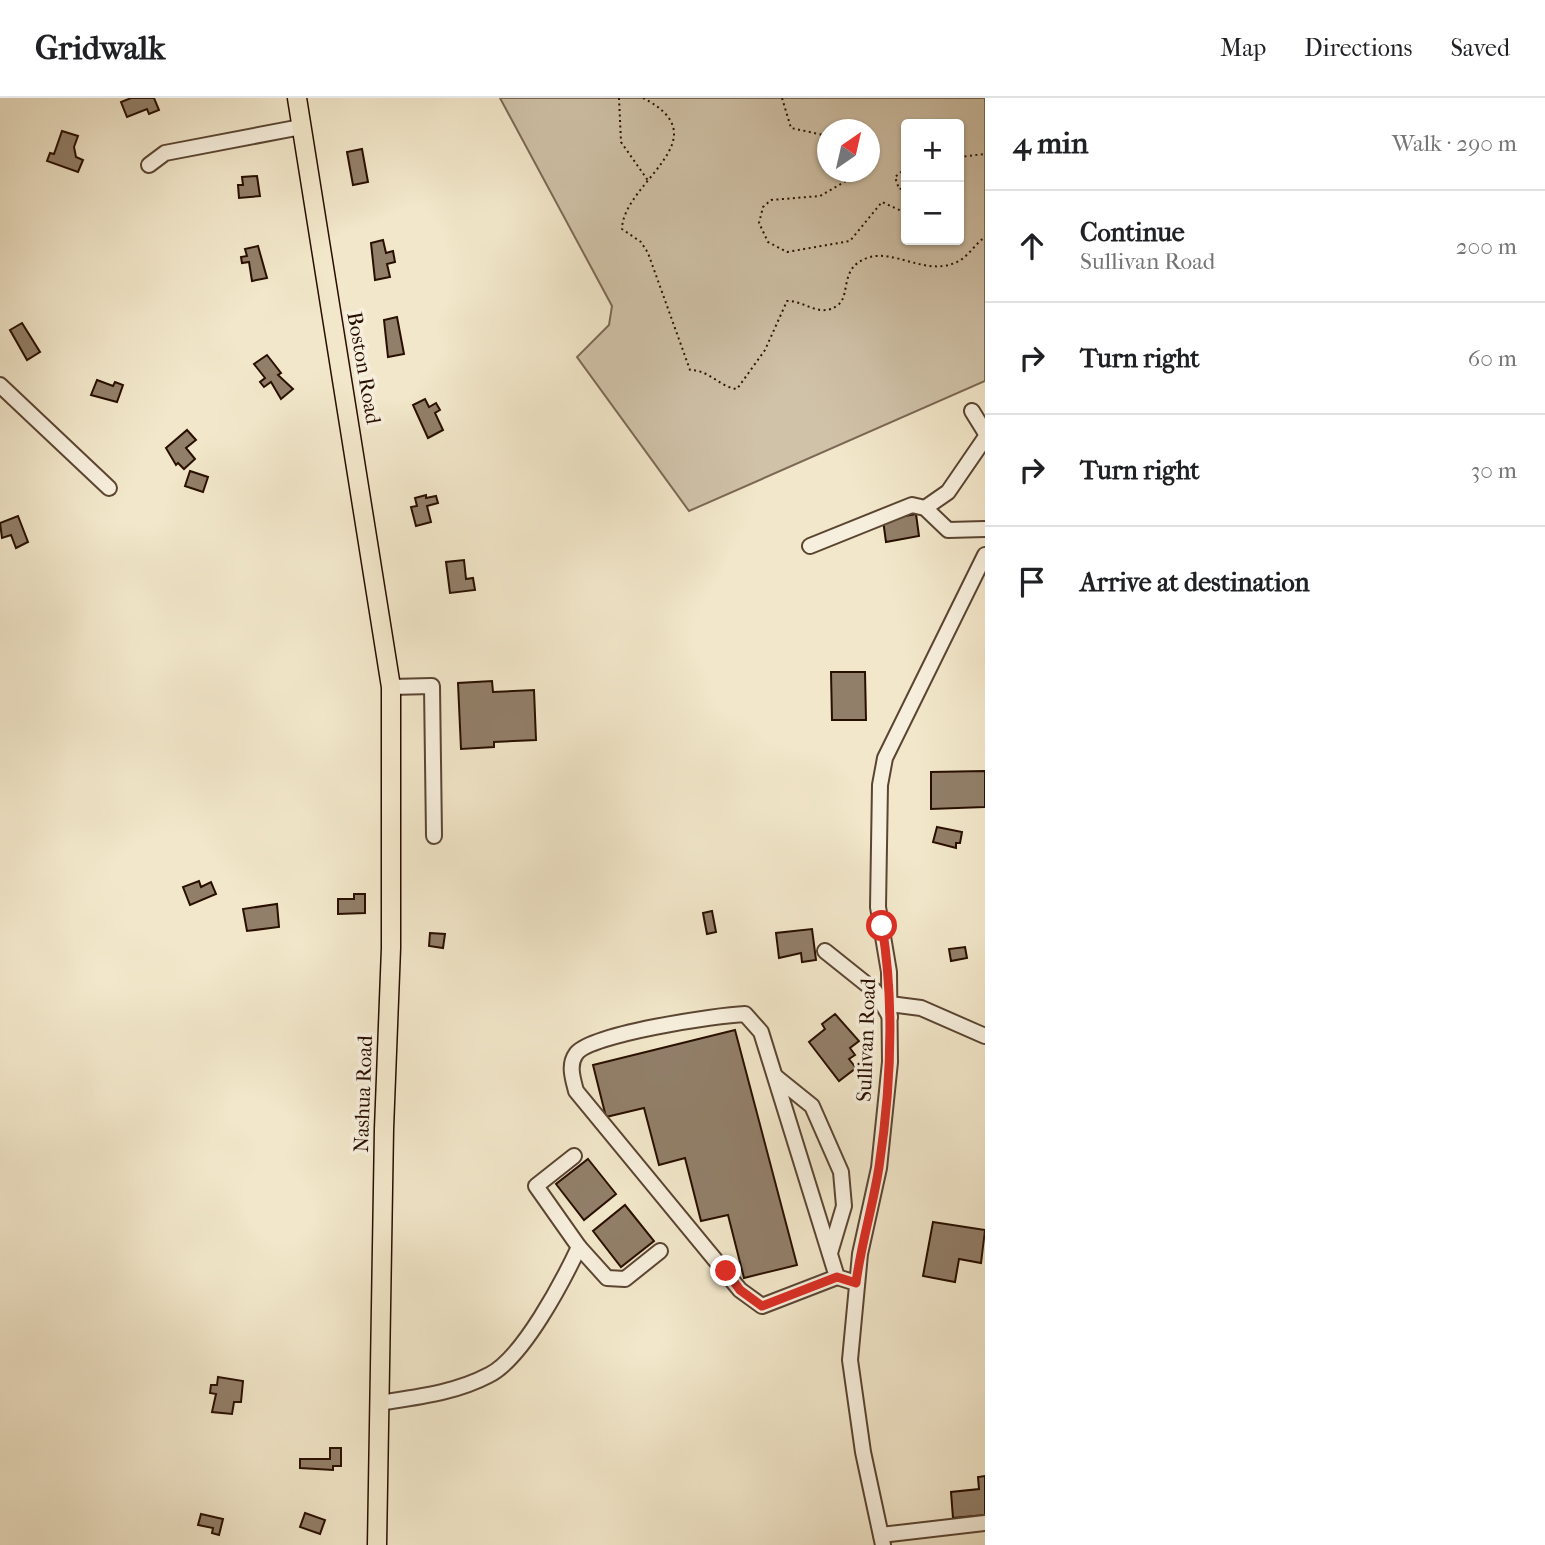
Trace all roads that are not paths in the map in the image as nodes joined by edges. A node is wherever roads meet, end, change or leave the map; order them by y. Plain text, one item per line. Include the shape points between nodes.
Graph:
1 (297, 98) edge
2 (301, 127) junction
3 (149, 165) dead end
4 (0, 386) edge
5 (972, 411) dead end
6 (985, 432) edge
7 (985, 438) edge
8 (109, 488) dead end
9 (925, 508) junction
10 (985, 529) edge
11 (810, 546) dead end
12 (985, 555) edge
13 (386, 645) joint
14 (391, 687) junction
15 (434, 836) dead end
16 (825, 951) dead end
17 (890, 1011) junction
18 (985, 1036) edge
19 (775, 1076) junction
20 (573, 1156) dead end
21 (579, 1247) junction
22 (660, 1251) dead end
23 (830, 1253) junction
24 (837, 1277) junction
25 (856, 1283) junction
26 (379, 1403) junction
27 (985, 1523) edge
28 (882, 1540) edge
29 (377, 1545) edge

1 - 2 main road, Boston Road
2 - 3 street via 165,153
2 - 13 main road, Boston Road
4 - 8 street
5 - 6 street
7 - 9 street via 948,492
9 - 10 street via 948,530
9 - 11 street via 912,505
12 - 17 street, Sullivan Road via 885,758 880,785 878,907
13 - 14 main road, Nashua Road
14 - 15 street via 432,686
14 - 26 main road, Nashua Road via 391,948
16 - 17 street via 875,991
17 - 18 street via 921,1008
17 - 25 street, Sullivan Road via 890,1062 879,1168
19 - 23 street
19 - 23 street via 812,1106 841,1172 844,1206
19 - 24 street via 761,1032 745,1014 596,1040 576,1053 571,1068 576,1091 740,1290 762,1306
20 - 21 street via 536,1186
21 - 22 street via 607,1278 625,1279
21 - 26 street via 555,1298 492,1374 449,1391
23 - 24 street
24 - 25 street
25 - 28 street, Sullivan Road via 850,1360
26 - 29 main road, Nashua Road
27 - 28 street

